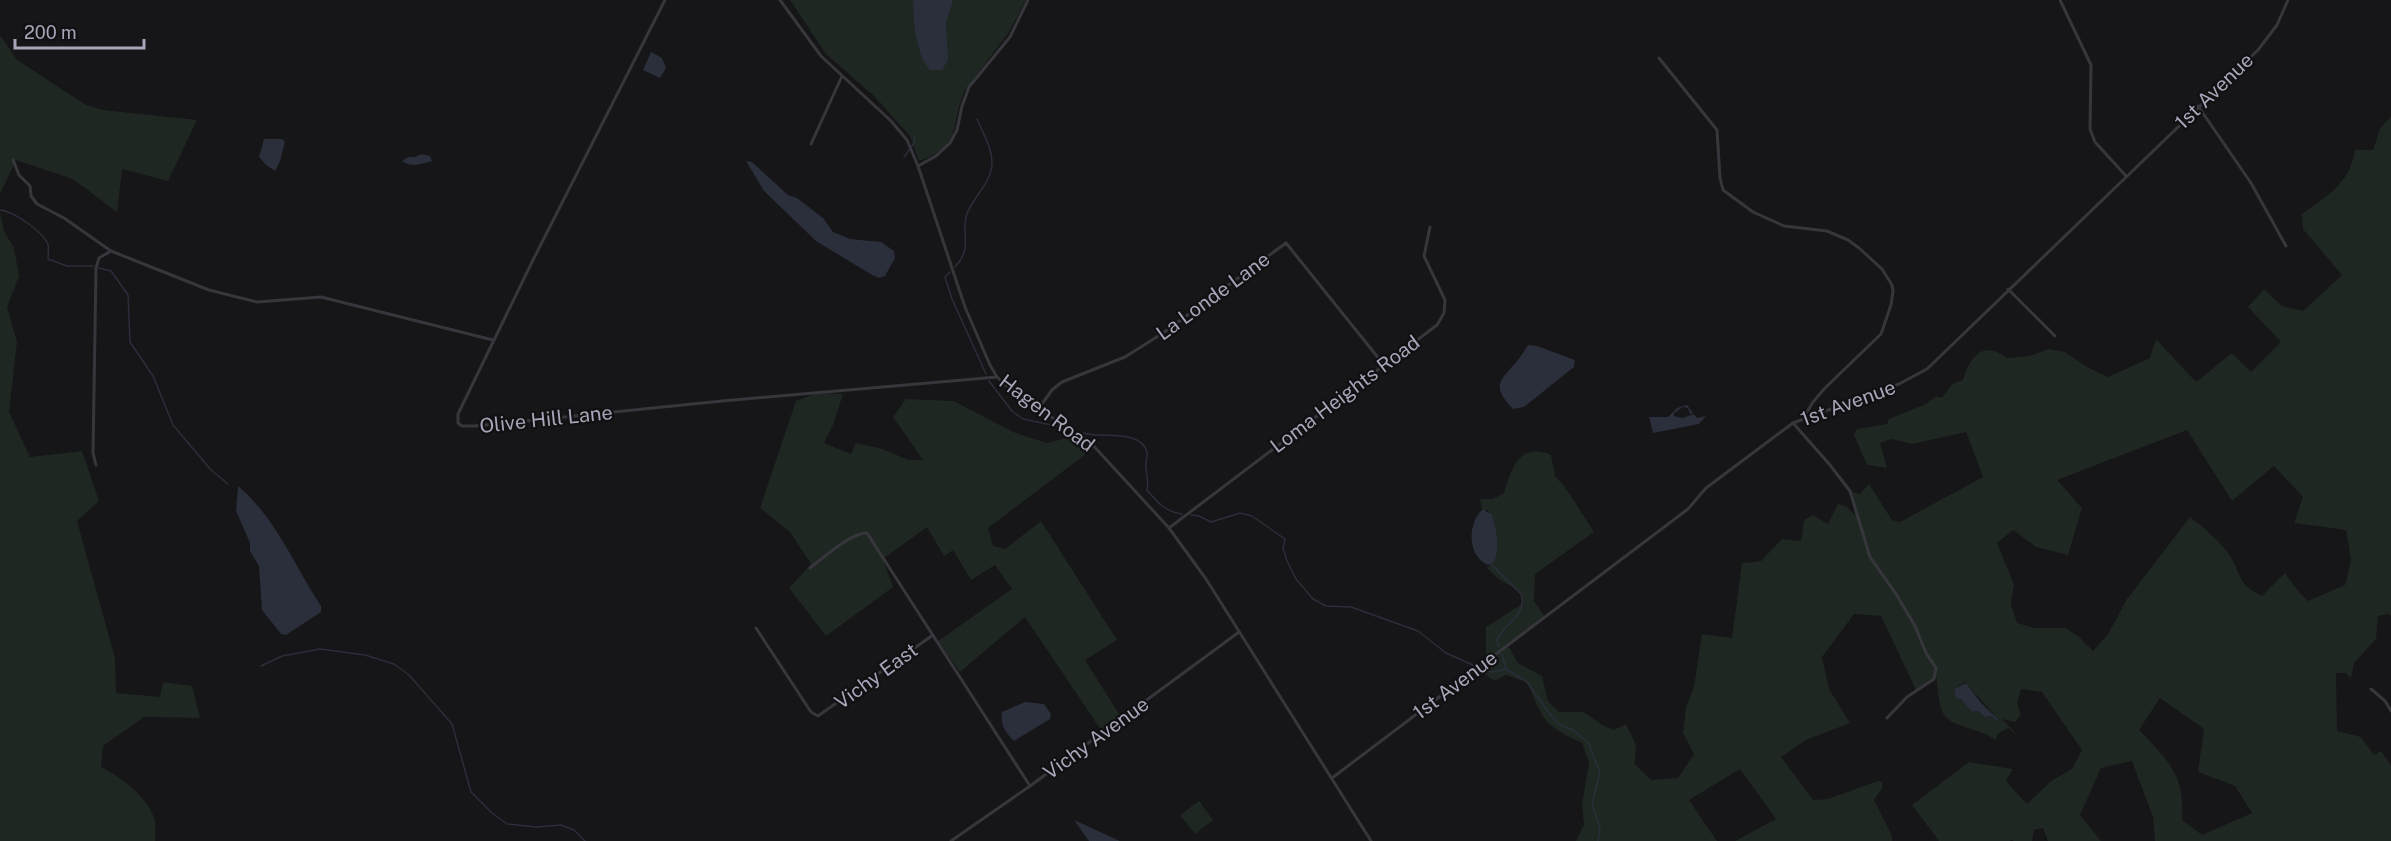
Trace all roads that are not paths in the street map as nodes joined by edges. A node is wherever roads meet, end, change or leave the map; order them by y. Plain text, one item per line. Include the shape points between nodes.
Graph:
1 (665, 0) edge
2 (780, 0) edge
3 (1028, 0) edge
4 (2060, 0) edge
5 (2288, 0) edge
6 (1659, 58) dead end
7 (842, 76) junction
8 (2198, 105) junction
9 (811, 144) dead end
10 (13, 160) dead end
11 (918, 166) junction
12 (2126, 177) junction
13 (1430, 227) dead end
14 (2286, 246) dead end
15 (111, 251) junction
16 (2008, 289) junction
17 (2055, 336) dead end
18 (493, 340) junction
19 (1384, 364) junction
20 (997, 376) junction
21 (1039, 408) junction
22 (1804, 417) junction
23 (1793, 423) junction
24 (96, 465) dead end
25 (1169, 528) junction
26 (810, 568) dead end
27 (756, 628) dead end
28 (1239, 632) junction
29 (933, 635) junction
30 (2371, 689) dead end
31 (2391, 711) edge
32 (1887, 718) dead end
33 (1332, 778) junction
34 (1030, 786) junction
35 (951, 841) edge
36 (1371, 841) edge

1 - 18 street, Olive Hill Lane
2 - 7 street, Hagen Road via 821,56
3 - 11 street via 1010,37 969,87 950,143
4 - 12 street via 2091,65 2092,138
5 - 8 street, 1st Avenue via 2269,37
6 - 22 street via 1717,130 1723,190 1753,212 1784,226 1827,231 1848,240 1882,269 1892,285 1891,305 1881,334 1813,402
7 - 9 street
7 - 11 street, Hagen Road via 891,121 908,143
8 - 12 street, 1st Avenue
8 - 14 street via 2251,183
10 - 15 street via 37,204
11 - 20 street, Hagen Road via 965,307
12 - 16 street, 1st Avenue
13 - 19 street, Loma Heights Road via 1424,256 1445,300 1444,313 1437,325
15 - 18 street via 209,290 257,302 321,297
15 - 24 street via 99,258 96,268
16 - 17 street
16 - 22 street, 1st Avenue via 1918,375
18 - 20 street, Olive Hill Lane via 458,414 462,426
19 - 21 street, La Londe Lane via 1286,243 1125,357 1062,382
19 - 25 street, Loma Heights Road
20 - 21 street, Hagen Road via 1014,393
21 - 25 street, Hagen Road via 1089,442
22 - 23 street, 1st Avenue
23 - 32 street via 1850,491 1870,557 1915,626 1936,668 1934,679 1907,697
23 - 33 street, 1st Avenue via 1706,488 1688,509
25 - 28 street, Hagen Road via 1189,552
26 - 29 street, Vichy East via 853,537 867,533
27 - 29 street, Vichy East via 811,712 818,716
28 - 33 street, Hagen Road
28 - 34 street, Vichy Avenue
29 - 34 street, Vichy East
30 - 31 street
33 - 36 street, Hagen Road
34 - 35 street, Vichy Avenue

